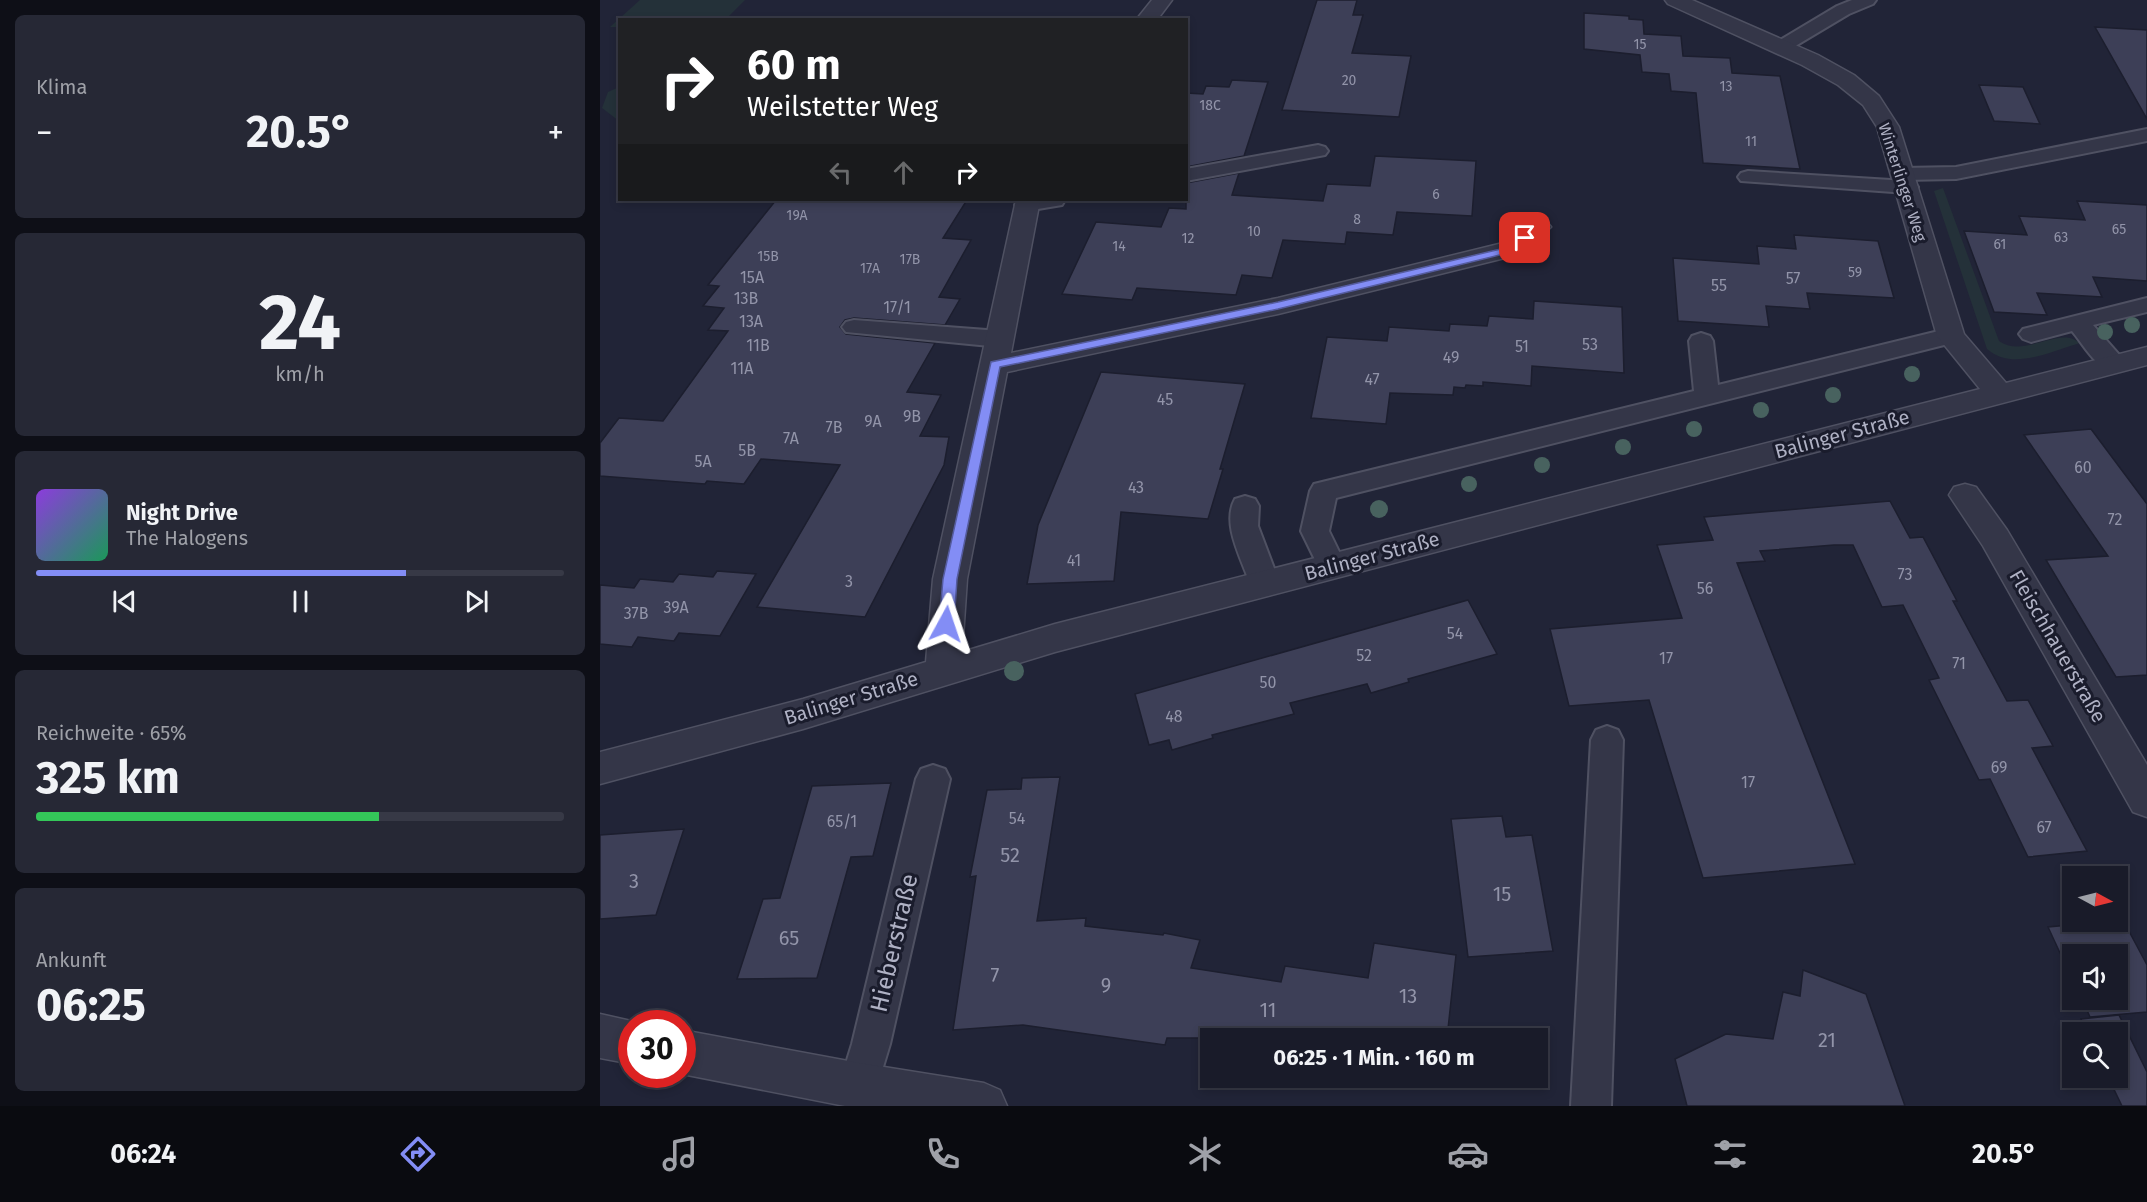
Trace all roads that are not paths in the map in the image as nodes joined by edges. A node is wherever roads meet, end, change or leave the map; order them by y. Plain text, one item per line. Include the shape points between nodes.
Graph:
1 (1162, 0) edge
2 (1674, 0) edge
3 (1867, 0) edge
4 (1148, 18) edge
5 (1781, 47) junction
6 (2147, 135) edge
7 (1318, 151) dead end
8 (1188, 175) edge
9 (1748, 177) dead end
10 (1905, 181) junction
11 (1036, 201) edge
12 (1538, 227) dead end
13 (2147, 305) edge
14 (2077, 322) junction
15 (854, 327) dead end
16 (2031, 334) dead end
17 (1950, 336) junction
18 (1701, 340) dead end
19 (997, 352) junction
20 (2147, 356) edge
21 (2113, 364) junction
22 (2000, 394) junction
23 (1707, 396) junction
24 (1965, 495) dead end
25 (1245, 506) dead end
26 (1332, 566) junction
27 (1265, 584) junction
28 (943, 670) junction
29 (1607, 740) dead end
30 (600, 768) edge
31 (933, 779) dead end
32 (2147, 800) edge
33 (600, 1036) edge
34 (618, 1039) edge
35 (696, 1056) edge
36 (856, 1096) edge
37 (984, 1106) edge
38 (1591, 1106) edge

1 - 4 street
2 - 5 street, Winterlinger Weg
3 - 5 lane
5 - 10 street, Winterlinger Weg via 1846,80 1871,100 1888,127
6 - 10 lane
7 - 8 lane
9 - 10 lane
10 - 17 street, Winterlinger Weg
11 - 19 street
12 - 19 street via 1512,249 1278,306
13 - 14 lane
14 - 16 lane
14 - 21 lane
15 - 19 lane
17 - 22 street, Winterlinger Weg
17 - 23 lane
18 - 23 lane
19 - 28 street via 950,579
20 - 21 street, Balinger Straße
21 - 22 street, Balinger Straße
22 - 26 street, Balinger Straße
23 - 26 lane via 1324,491 1315,531
24 - 32 street, Fleischhauerstraße via 1995,538
25 - 27 lane via 1244,526
26 - 27 street, Balinger Straße
27 - 28 street, Balinger Straße
28 - 30 street, Balinger Straße via 803,714
29 - 38 lane
31 - 36 lane, Hieberstraße
33 - 34 street
35 - 36 street
36 - 37 street

